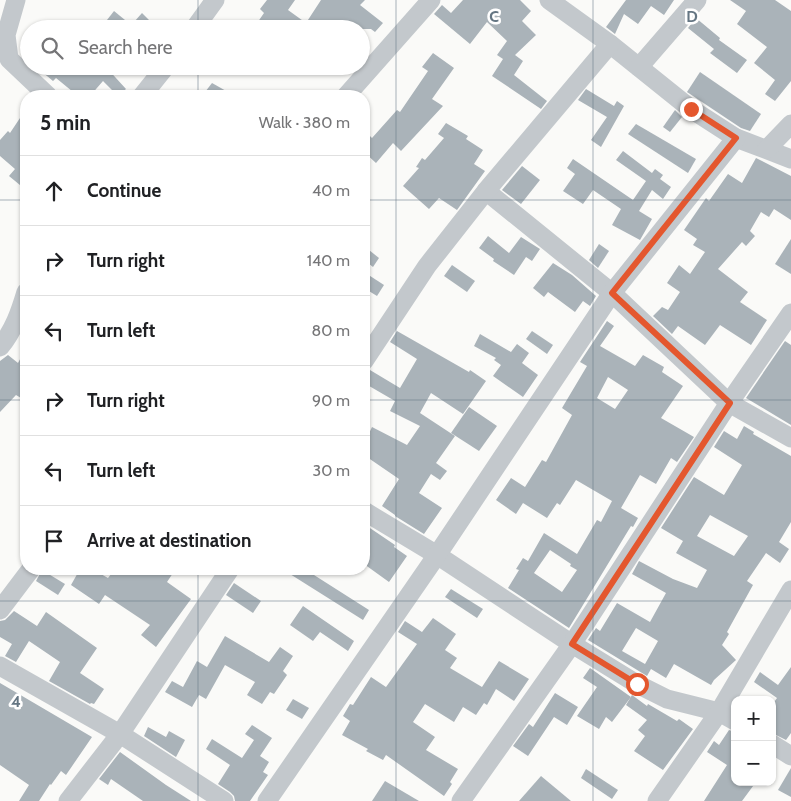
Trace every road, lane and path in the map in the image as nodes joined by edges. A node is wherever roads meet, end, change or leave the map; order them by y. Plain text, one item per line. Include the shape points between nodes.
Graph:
1 (16, 0) edge
2 (215, 0) edge
3 (431, 0) edge
4 (549, 0) edge
5 (697, 0) edge
6 (201, 20) edge
7 (610, 44) junction
8 (639, 67) junction
9 (20, 69) edge
10 (370, 69) edge
11 (26, 75) edge
12 (159, 75) edge
13 (365, 75) edge
14 (42, 90) edge
15 (147, 90) edge
16 (351, 90) edge
17 (791, 124) edge
18 (736, 138) junction
19 (767, 149) junction
20 (791, 160) edge
21 (486, 191) junction
22 (612, 293) junction
23 (20, 312) edge
24 (791, 313) edge
25 (12, 340) edge
26 (370, 353) edge
27 (730, 403) junction
28 (791, 438) edge
29 (370, 515) edge
30 (437, 555) junction
31 (26, 575) edge
32 (226, 575) edge
33 (791, 590) edge
34 (0, 610) edge
35 (572, 644) junction
36 (0, 666) edge
37 (718, 712) junction
38 (731, 720) edge
39 (120, 734) junction
40 (776, 747) edge
41 (791, 756) edge
42 (68, 801) edge
43 (224, 801) edge
44 (267, 801) edge
45 (462, 801) edge
46 (657, 801) edge

1 - 9 street via 6,34 9,59
2 - 6 street
3 - 10 street
4 - 7 street
5 - 8 street
7 - 8 street
7 - 21 street
8 - 18 street via 691,109
11 - 14 street
12 - 15 street
13 - 16 street
17 - 19 street
18 - 19 street
18 - 22 street
19 - 20 street
21 - 22 street
21 - 26 street via 427,266
22 - 27 street
22 - 30 street
23 - 25 street
24 - 27 street
27 - 28 street
27 - 35 street
29 - 30 street
30 - 35 street
30 - 44 street
31 - 34 street
32 - 39 street
33 - 37 street
35 - 37 street via 666,699
35 - 45 street
36 - 39 street
37 - 38 street
37 - 46 street
39 - 42 street
39 - 43 street
40 - 41 street

